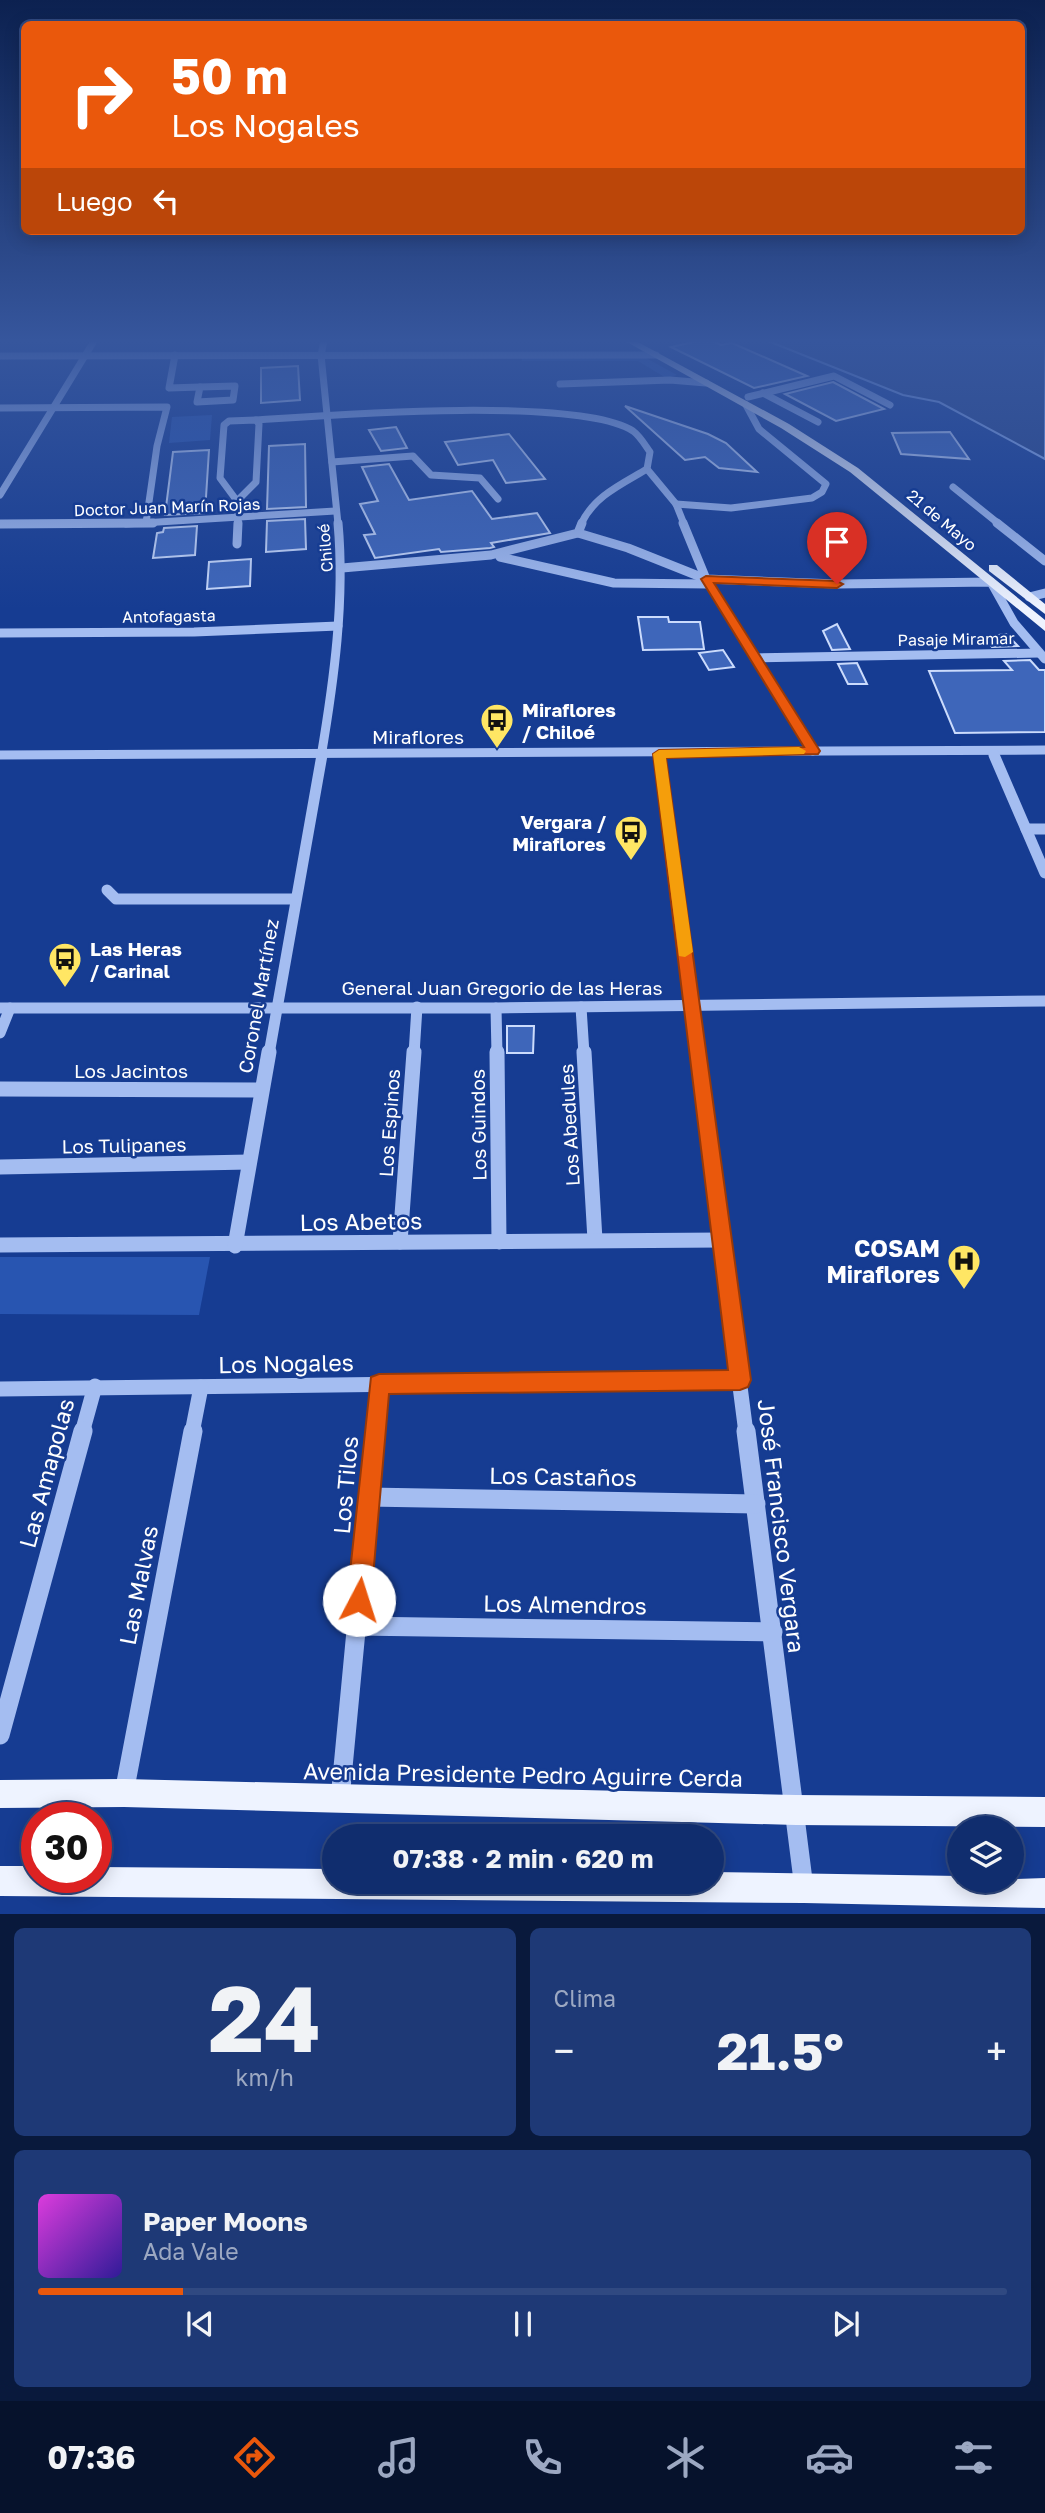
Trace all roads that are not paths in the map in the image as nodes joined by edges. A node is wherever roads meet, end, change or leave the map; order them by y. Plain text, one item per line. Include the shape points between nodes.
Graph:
1 (39, 430) edge
2 (161, 430) edge
3 (224, 430) edge
4 (259, 430) edge
5 (330, 430) edge
6 (633, 430) edge
7 (759, 430) edge
8 (792, 430) edge
9 (800, 430) edge
10 (332, 462) junction
11 (647, 469) junction
12 (953, 487) dead end
13 (0, 495) edge
14 (498, 499) dead end
15 (237, 501) junction
16 (676, 504) junction
17 (335, 511) junction
18 (240, 519) junction
19 (146, 523) junction
20 (0, 524) edge
21 (578, 533) junction
22 (237, 544) dead end
23 (493, 556) junction
24 (1045, 561) edge
25 (342, 568) junction
26 (708, 581) junction
27 (991, 582) junction
28 (1045, 593) edge
29 (1029, 597) junction
30 (1045, 610) edge
31 (338, 626) junction
32 (1045, 627) edge
33 (0, 633) edge
34 (1042, 656) edge
35 (754, 658) junction
36 (1045, 750) edge
37 (813, 751) junction
38 (992, 751) junction
39 (322, 753) junction
40 (659, 754) junction
41 (0, 755) edge
42 (1026, 829) junction
43 (1045, 829) edge
44 (1045, 873) edge
45 (107, 890) dead end
46 (295, 898) junction
47 (1045, 1001) edge
48 (276, 1005) junction
49 (692, 1006) junction
50 (417, 1007) junction
51 (581, 1007) junction
52 (5, 1008) edge
53 (496, 1008) junction
54 (0, 1033) edge
55 (0, 1089) edge
56 (261, 1090) junction
57 (249, 1162) junction
58 (0, 1167) edge
59 (595, 1240) junction
60 (722, 1240) junction
61 (400, 1242) junction
62 (499, 1242) junction
63 (0, 1245) edge
64 (235, 1245) junction
65 (740, 1380) junction
66 (379, 1384) junction
67 (95, 1386) junction
68 (201, 1387) junction
69 (0, 1389) edge
70 (369, 1496) junction
71 (756, 1504) junction
72 (357, 1626) junction
73 (773, 1632) junction
74 (0, 1735) edge
75 (124, 1793) junction
76 (0, 1794) edge
77 (340, 1799) junction
78 (796, 1810) junction
79 (1045, 1812) edge
80 (0, 1881) edge
81 (804, 1888) junction
82 (1045, 1893) edge

1 - 13 street
2 - 19 street
3 - 15 street via 220,478
4 - 15 street via 256,482
5 - 10 street, Chiloé
6 - 11 street via 650,452
7 - 16 street via 816,471 826,484 822,492 770,505
8 - 27 main road, 21 de Mayo via 854,470
9 - 29 main road, 21 de Mayo via 861,464
10 - 14 street via 413,456 431,475 480,478
10 - 17 street, Chiloé
11 - 16 street
11 - 21 street via 592,503
12 - 24 street
15 - 18 street
16 - 26 street
17 - 18 street, Doctor Juan Marín Rojas
17 - 25 street, Chiloé
18 - 19 street, Doctor Juan Marín Rojas
18 - 22 street
19 - 20 street, Doctor Juan Marín Rojas
21 - 23 street
21 - 26 street
23 - 25 street
23 - 26 street via 614,583 665,586
25 - 31 street, Chiloé
26 - 27 street
26 - 35 street
27 - 32 main road, 21 de Mayo
27 - 34 street, Pasaje Miramar via 1003,608
28 - 29 street
29 - 30 main road, 21 de Mayo
31 - 33 street, Antofagasta
31 - 39 street, Chiloé
34 - 35 street, Pasaje Miramar
35 - 37 street
36 - 38 street, Miraflores
37 - 38 street, Miraflores
37 - 40 street, Miraflores
38 - 42 street
39 - 40 street, Miraflores
39 - 41 street, Miraflores
39 - 46 street, Coronel Martínez
40 - 49 street, José Francisco Vergara
42 - 43 street
42 - 44 street
45 - 46 street via 116,899
46 - 48 street, Coronel Martínez
47 - 49 street, General Juan Gregorio de las Heras
48 - 50 street, General Juan Gregorio de las Heras
48 - 52 street, General Juan Gregorio de las Heras
48 - 56 street, Coronel Martínez
49 - 51 street, General Juan Gregorio de las Heras
49 - 60 street, José Francisco Vergara
50 - 53 street, General Juan Gregorio de las Heras
50 - 61 street, Los Espinos
51 - 53 street, General Juan Gregorio de las Heras
51 - 59 street, Los Abedules
52 - 54 street
53 - 62 street, Los Guindos
55 - 56 street, Los Jacintos
56 - 57 street, Coronel Martínez
57 - 58 street, Los Tulipanes
57 - 64 street, Coronel Martínez
59 - 60 street, Los Abetos
59 - 62 street, Los Abetos
60 - 65 street, José Francisco Vergara
61 - 62 street, Los Abetos
61 - 64 street, Los Abetos
63 - 64 street, Los Abetos
65 - 66 street, Los Nogales
65 - 71 street, José Francisco Vergara
66 - 68 street, Los Nogales
66 - 70 street, Los Tilos
67 - 68 street, Los Nogales
67 - 69 street, Los Nogales
67 - 74 street, Las Amapolas
68 - 75 street, Las Malvas
70 - 71 street, Los Castaños
70 - 72 street, Los Tilos
71 - 73 street, José Francisco Vergara
72 - 73 street, Los Almendros
72 - 77 street, Los Tilos
73 - 78 street, José Francisco Vergara
75 - 76 main road, Avenida Presidente Pedro Aguirre Cerda
75 - 77 main road, Avenida Presidente Pedro Aguirre Cerda
77 - 78 main road, Avenida Presidente Pedro Aguirre Cerda
78 - 79 main road, Avenida Presidente Pedro Aguirre Cerda
78 - 81 street, José Francisco Vergara
80 - 81 main road
81 - 82 main road

